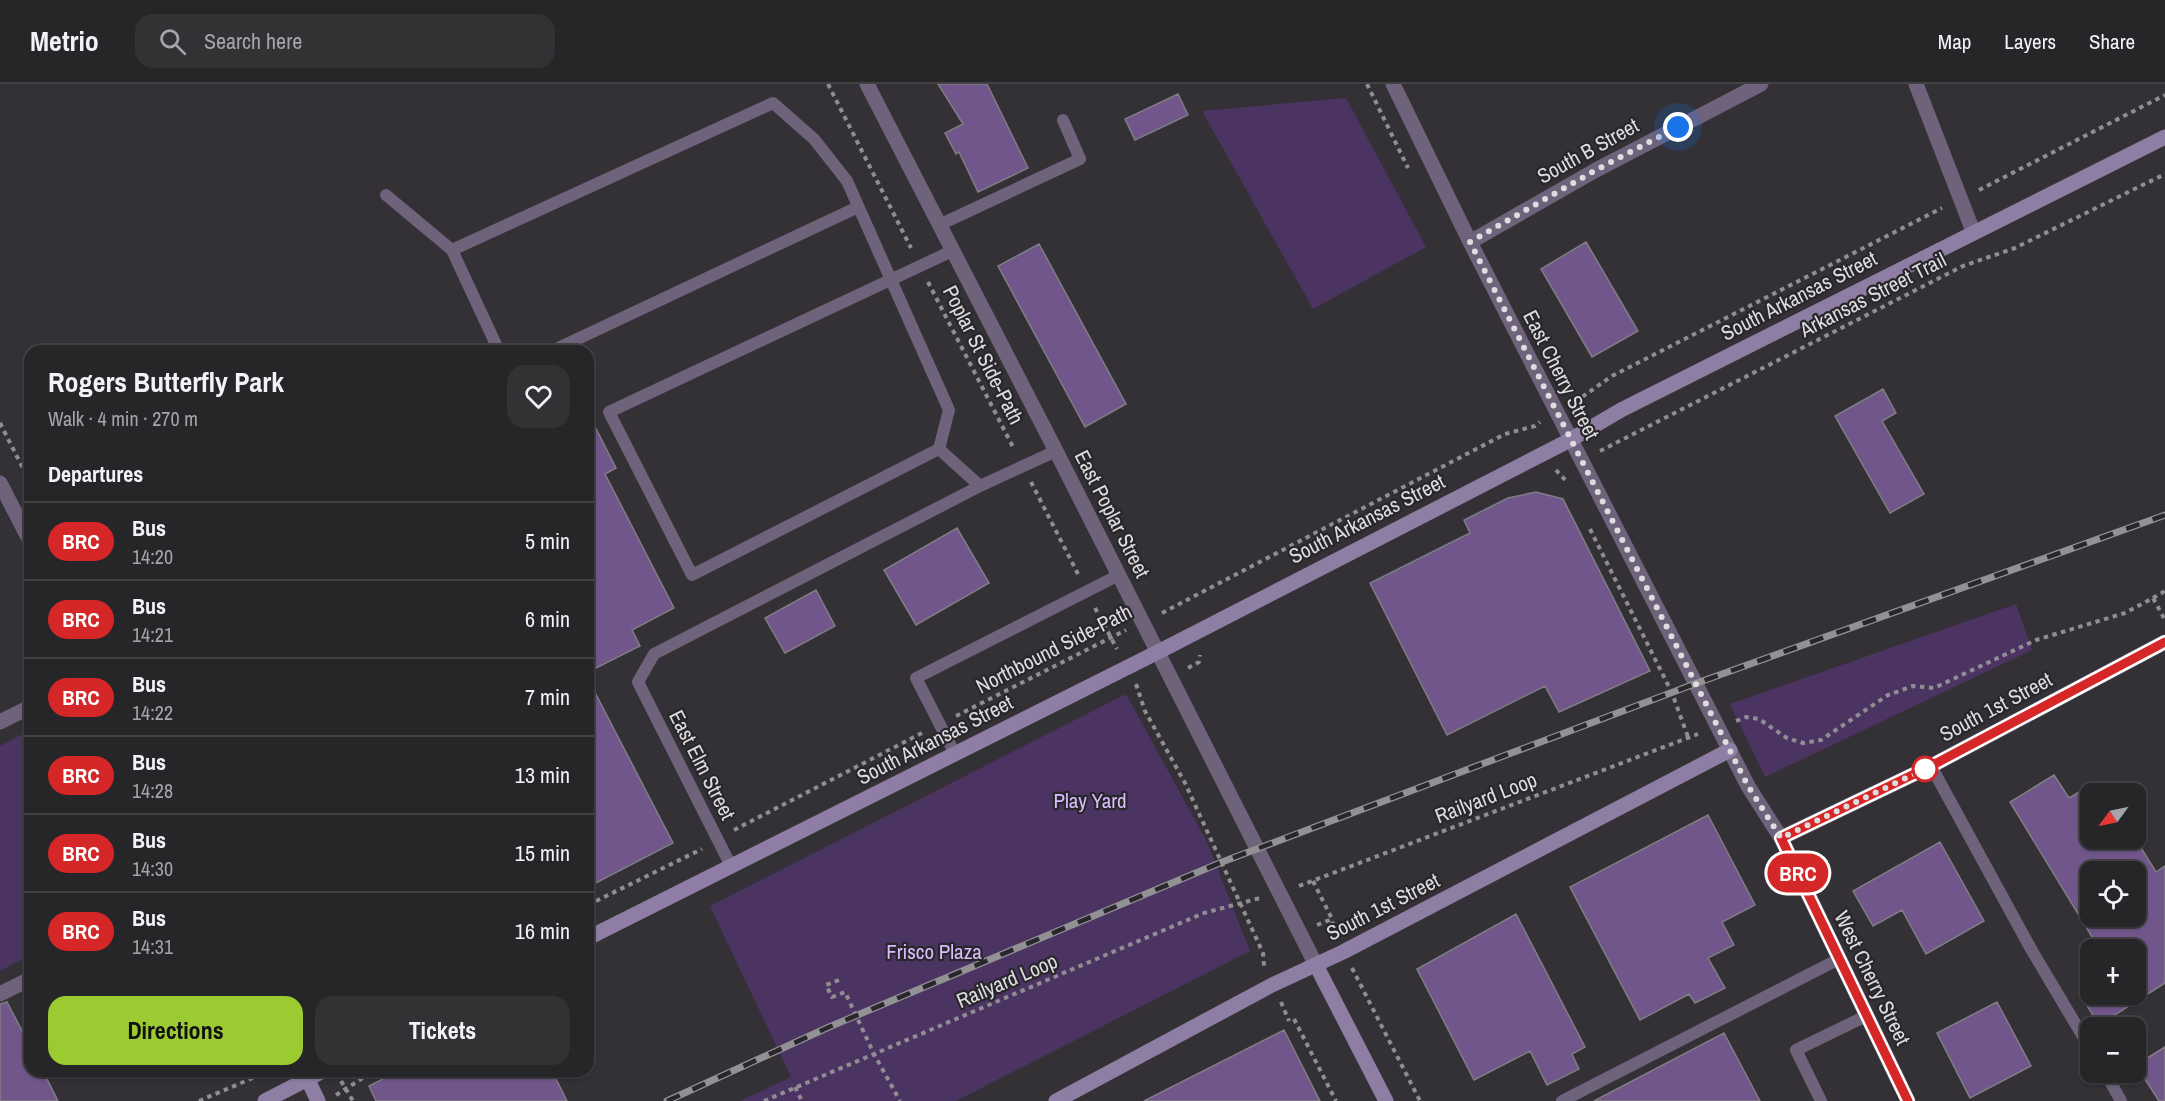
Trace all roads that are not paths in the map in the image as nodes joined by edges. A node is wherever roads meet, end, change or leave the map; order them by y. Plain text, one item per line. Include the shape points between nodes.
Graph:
1 (867, 84) edge
2 (1394, 84) edge
3 (1761, 84) edge
4 (1916, 84) edge
5 (1063, 120) dead end
6 (2165, 137) edge
7 (386, 195) dead end
8 (858, 207) junction
9 (939, 225) junction
10 (1974, 231) junction
11 (1470, 242) junction
12 (452, 250) junction
13 (952, 251) junction
14 (890, 280) junction
15 (496, 345) edge
16 (565, 345) edge
17 (1570, 440) junction
18 (939, 449) junction
19 (1056, 451) junction
20 (0, 483) edge
21 (980, 486) junction
22 (24, 529) edge
23 (1119, 575) junction
24 (2165, 642) edge
25 (1158, 652) junction
26 (1697, 683) joint
27 (24, 710) edge
28 (0, 722) edge
29 (1730, 750) junction
30 (955, 754) junction
31 (1931, 766) junction
32 (1781, 838) junction
33 (731, 866) junction
34 (594, 935) edge
35 (1839, 959) junction
36 (1316, 965) junction
37 (24, 983) edge
38 (0, 994) edge
39 (1866, 1016) junction
40 (2080, 1031) edge
41 (303, 1077) edge
42 (306, 1077) edge
43 (2110, 1083) edge
44 (325, 1099) edge
45 (265, 1101) edge
46 (1056, 1101) edge
47 (1386, 1101) edge
48 (1562, 1101) edge
49 (1821, 1101) edge
50 (1908, 1101) edge
51 (2121, 1101) edge

1 - 9 street, East Poplar Street
2 - 11 street, East Cherry Street
3 - 11 street, South B Street via 1596,170
4 - 10 street
5 - 9 lane via 1080,159
6 - 10 street, South Arkansas Street
7 - 12 lane
8 - 12 lane via 847,181 814,139 773,103
8 - 14 lane
8 - 16 lane
9 - 13 street, East Poplar Street
10 - 17 street, South Arkansas Street via 1621,410
11 - 17 street, East Cherry Street
12 - 15 lane
13 - 14 lane
13 - 19 street, East Poplar Street
14 - 18 lane via 949,410
14 - 18 lane via 609,412 692,575
17 - 25 street, South Arkansas Street
17 - 26 street, East Cherry Street
18 - 21 lane
19 - 21 lane
19 - 23 street, East Poplar Street
20 - 22 street
21 - 33 lane, East Elm Street via 654,654 638,682
23 - 25 street, East Poplar Street
23 - 30 lane via 916,678
24 - 31 street, South 1st Street
25 - 30 street, South Arkansas Street
25 - 36 street, East Poplar Street
26 - 29 street, West Cherry Street
27 - 28 street
29 - 32 street, West Cherry Street
29 - 36 street, South 1st Street
30 - 33 street, South Arkansas Street
31 - 32 street, South 1st Street
31 - 40 lane
32 - 35 street, West Cherry Street
33 - 34 street, South Arkansas Street
35 - 39 street, West Cherry Street
35 - 48 lane
36 - 46 street, South 1st Street
36 - 47 street
37 - 38 street
39 - 49 lane via 1796,1050
39 - 50 street, West Cherry Street
41 - 45 street
42 - 44 street
43 - 51 lane

